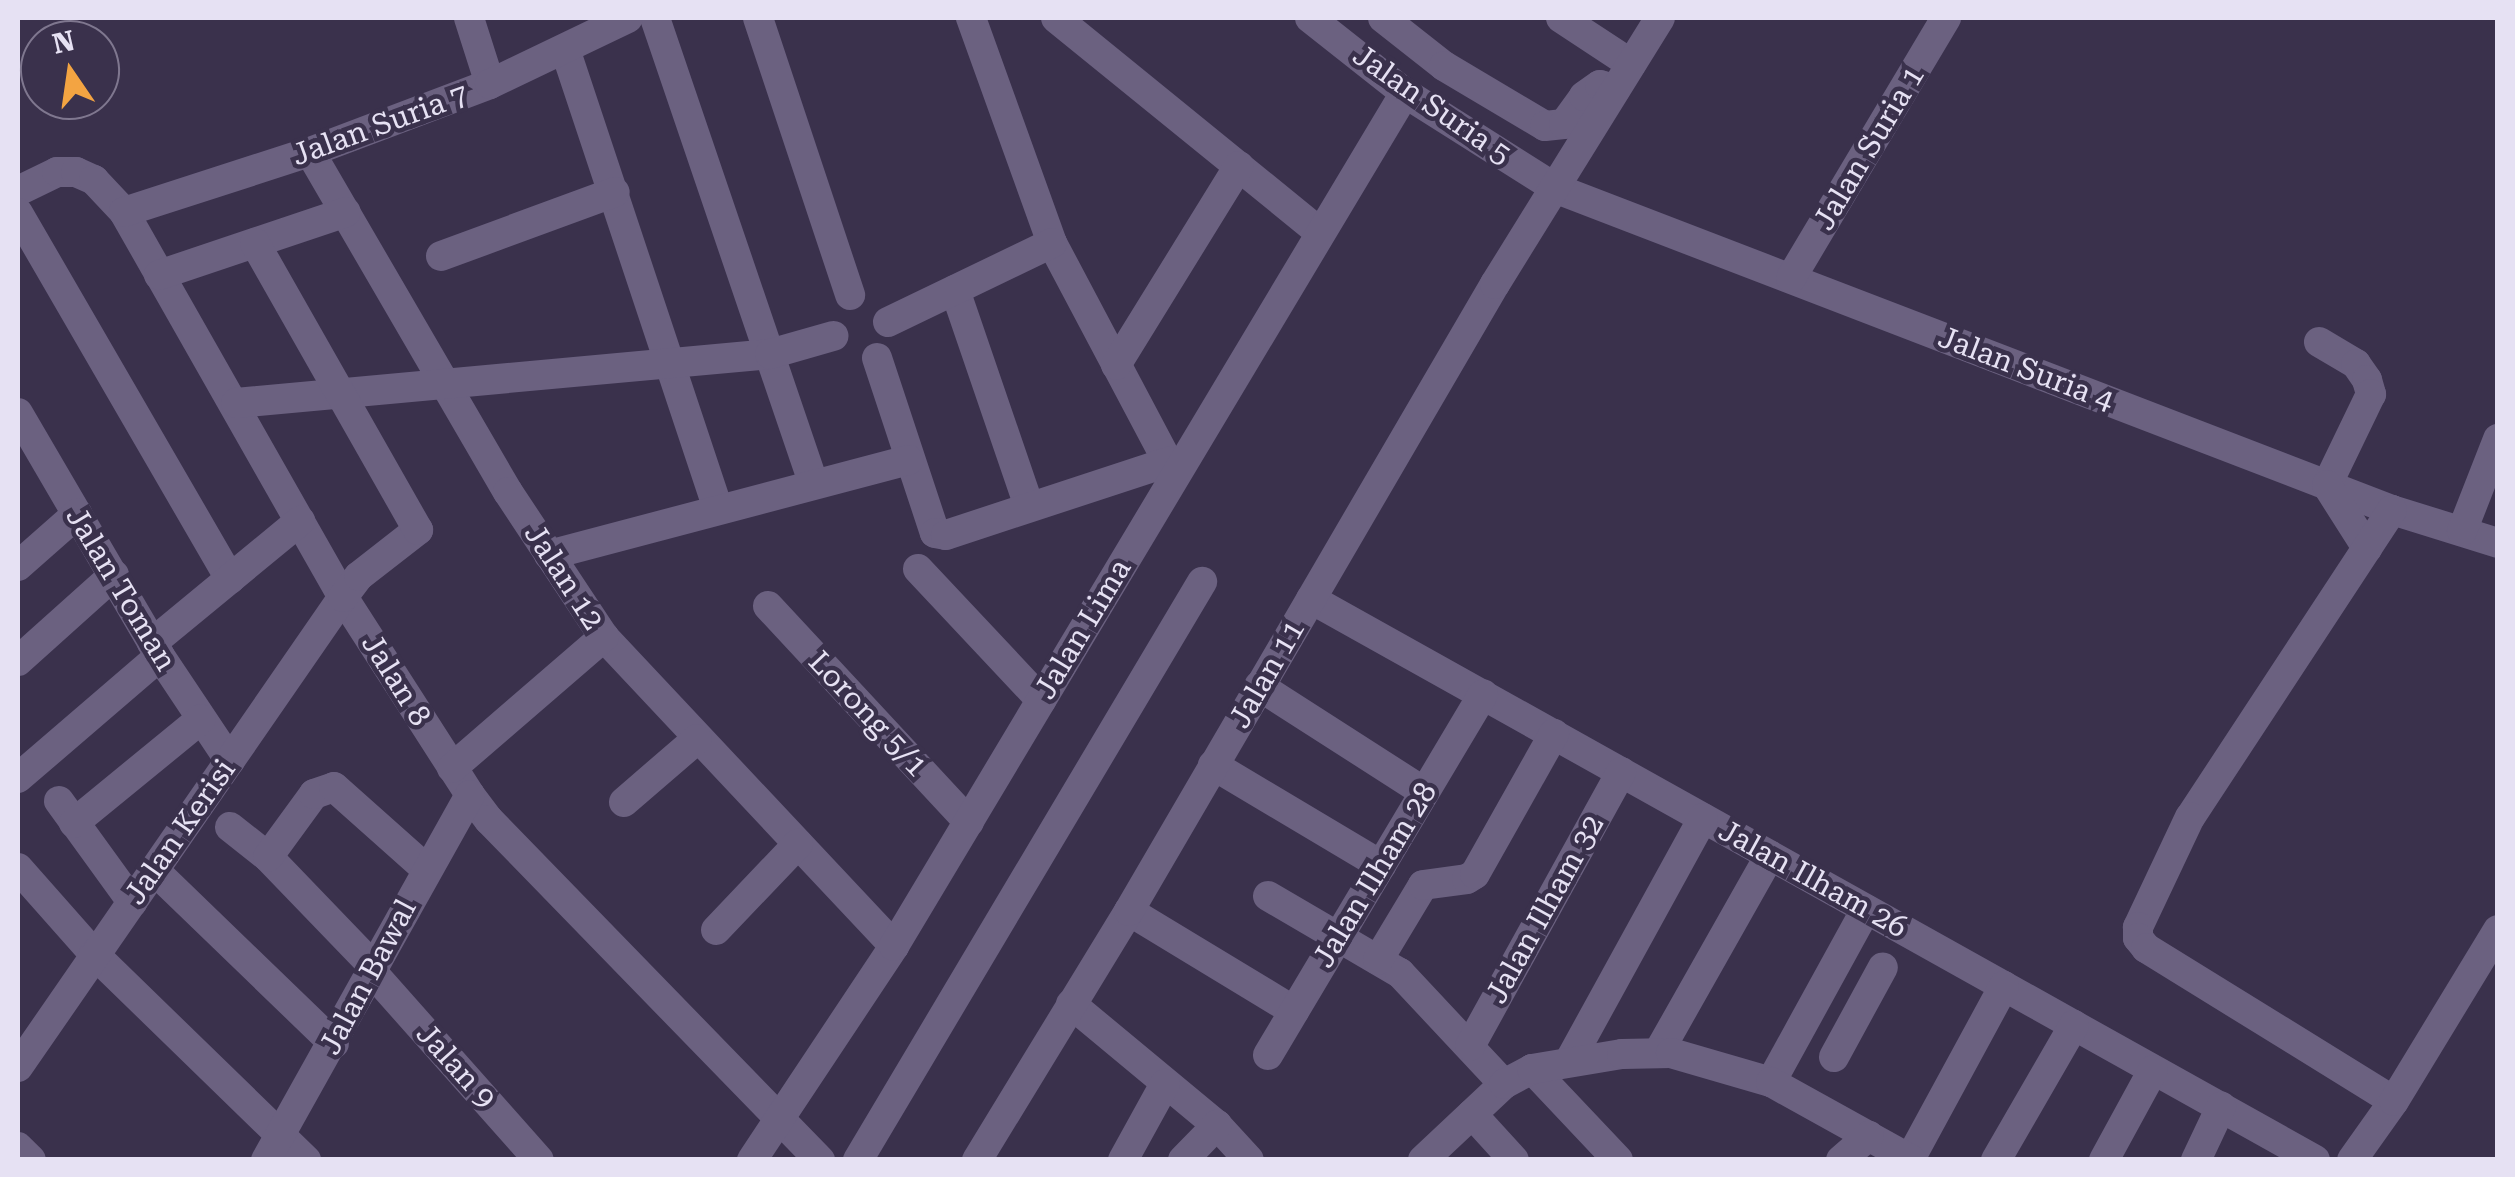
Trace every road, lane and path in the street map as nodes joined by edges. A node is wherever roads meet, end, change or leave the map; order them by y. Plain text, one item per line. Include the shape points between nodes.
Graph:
1 (470, 18) edge
2 (628, 18) edge
3 (655, 18) edge
4 (758, 18) edge
5 (971, 18) edge
6 (1056, 18) edge
7 (1383, 18) edge
8 (1560, 18) edge
9 (1660, 18) edge
10 (1946, 18) edge
11 (1315, 19) edge
12 (565, 49) junction
13 (1623, 77) junction
14 (490, 84) junction
15 (1405, 93) junction
16 (310, 152) junction
17 (1240, 166) junction
18 (1558, 189) junction
19 (18, 191) edge
20 (615, 192) junction
21 (124, 212) junction
22 (346, 212) junction
23 (18, 213) edge
24 (1319, 232) junction
25 (255, 243) junction
26 (1052, 243) junction
27 (440, 256) dead end
28 (160, 275) junction
29 (1791, 278) junction
30 (955, 290) junction
31 (850, 294) dead end
32 (888, 322) dead end
33 (833, 336) dead end
34 (2319, 342) dead end
35 (770, 354) junction
36 (877, 358) dead end
37 (672, 362) junction
38 (1116, 365) junction
39 (443, 382) junction
40 (336, 391) junction
41 (236, 403) junction
42 (18, 413) edge
43 (2498, 439) edge
44 (910, 460) junction
45 (1172, 469) junction
46 (814, 484) junction
47 (2326, 484) junction
48 (1029, 506) junction
49 (718, 507) junction
50 (2392, 510) junction
51 (77, 514) junction
52 (300, 521) junction
53 (2462, 532) junction
54 (2498, 543) edge
55 (2367, 548) junction
56 (550, 555) junction
57 (18, 566) edge
58 (918, 570) dead end
59 (114, 575) junction
60 (230, 579) junction
61 (1202, 582) dead end
62 (343, 597) junction
63 (1310, 598) junction
64 (768, 606) dead end
65 (604, 638) junction
66 (156, 649) junction
67 (18, 661) edge
68 (1259, 686) junction
69 (1482, 694) junction
70 (1041, 700) junction
71 (201, 719) junction
72 (1554, 734) junction
73 (696, 739) junction
74 (230, 761) junction
75 (1213, 766) junction
76 (452, 768) junction
77 (1621, 772) junction
78 (18, 778) edge
79 (1424, 792) junction
80 (470, 795) junction
81 (624, 802) dead end
82 (1704, 818) junction
83 (968, 822) junction
84 (230, 826) dead end
85 (798, 844) junction
86 (1770, 855) junction
87 (268, 857) junction
88 (1381, 865) junction
89 (18, 868) edge
90 (154, 870) junction
91 (426, 870) junction
92 (1268, 896) dead end
93 (132, 902) junction
94 (1866, 908) junction
95 (1129, 911) junction
96 (716, 930) dead end
97 (2498, 930) edge
98 (1337, 940) junction
99 (894, 946) junction
100 (94, 954) junction
101 (1378, 960) junction
102 (1883, 966) dead end
103 (374, 970) junction
104 (2004, 986) junction
105 (1822, 989) junction
106 (1071, 1004) junction
107 (1294, 1011) junction
108 (1857, 1012) junction
109 (2074, 1025) junction
110 (334, 1044) junction
111 (1470, 1046) junction
112 (1658, 1053) junction
113 (1268, 1056) dead end
114 (1834, 1058) dead end
115 (1570, 1060) junction
116 (18, 1067) edge
117 (1532, 1068) junction
118 (2154, 1070) junction
119 (1772, 1082) junction
120 (1165, 1084) junction
121 (1504, 1084) junction
122 (2221, 1107) junction
123 (2387, 1110) junction
124 (1472, 1114) junction
125 (782, 1116) junction
126 (1216, 1126) junction
127 (281, 1132) junction
128 (1869, 1136) junction
129 (18, 1146) edge
130 (2353, 1158) edge
131 (1911, 1159) edge
132 (2314, 1159) edge
133 (30, 1160) edge
134 (266, 1160) edge
135 (306, 1160) edge
136 (539, 1160) edge
137 (752, 1160) edge
138 (820, 1160) edge
139 (858, 1160) edge
140 (978, 1160) edge
141 (1123, 1160) edge
142 (1184, 1160) edge
143 (1249, 1160) edge
144 (1423, 1160) edge
145 (1514, 1160) edge
146 (1618, 1160) edge
147 (1841, 1160) edge
148 (1996, 1160) edge
149 (2104, 1160) edge
150 (2196, 1160) edge

1 - 14 street
2 - 12 street, Jalan Suria 7
3 - 35 street
4 - 31 street
5 - 26 street
6 - 17 street
7 - 13 street via 1444,66 1545,126 1564,124 1584,96
8 - 13 street
9 - 13 street, Jalan 11
10 - 29 street, Jalan Suria 1
11 - 15 street, Jalan Suria 5
12 - 14 street, Jalan Suria 7
12 - 20 street
13 - 18 street, Jalan 11
14 - 16 street, Jalan Suria 7
15 - 18 street, Jalan Suria 5
15 - 24 street, Jalan Lima
16 - 21 street, Jalan Suria 7
16 - 22 street, Jalan 12
17 - 24 street
17 - 38 street
18 - 29 street, Jalan Suria 4
18 - 63 street, Jalan 11
19 - 21 street, Jalan 8 via 57,172 76,172 94,180
20 - 27 street
20 - 37 street
21 - 28 street, Jalan 8
22 - 25 street
22 - 39 street, Jalan 12
23 - 60 street
24 - 45 street, Jalan Lima
25 - 28 street
25 - 40 street
26 - 30 street
26 - 38 street
28 - 41 street, Jalan 8
29 - 47 street, Jalan Suria 4
30 - 32 street
30 - 48 street
33 - 35 street
34 - 47 street via 2356,364 2370,394
35 - 37 street
35 - 46 street
36 - 44 street
37 - 39 street
37 - 49 street
38 - 45 street
39 - 40 street
39 - 56 street, Jalan 12
40 - 41 street
40 - 62 street, Jalan Kerisi via 418,530 359,576
41 - 52 street, Jalan 8
42 - 51 street, Jalan Toman
43 - 53 street
44 - 46 street
44 - 48 street via 935,533
45 - 48 street
45 - 70 street, Jalan Lima
46 - 49 street
47 - 50 street, Jalan Suria 4
47 - 55 street
49 - 56 street
50 - 53 street, Jalan Suria 4
50 - 55 street
51 - 57 street
51 - 59 street, Jalan Toman
52 - 60 street
52 - 62 street, Jalan 8
53 - 54 street, Jalan Suria 4
55 - 123 street via 2190,817 2138,938
56 - 65 street, Jalan 12
58 - 70 street
59 - 66 street, Jalan Toman
59 - 67 street
60 - 66 street
61 - 139 street
62 - 74 street, Jalan Kerisi
62 - 76 street, Jalan 8
63 - 68 street, Jalan 11
63 - 69 street, Jalan Ilham 26
64 - 83 street, Lorong 5/1
65 - 73 street, Jalan 12
65 - 76 street
66 - 71 street, Jalan Toman
66 - 78 street
68 - 75 street, Jalan 11
68 - 79 street
69 - 72 street, Jalan Ilham 26
69 - 79 street, Jalan Ilham 28
70 - 83 street, Jalan Lima
71 - 74 street, Jalan Toman
71 - 93 street via 66,812
72 - 77 street, Jalan Ilham 26
72 - 101 street via 1474,874 1423,885
73 - 81 street
73 - 85 street, Jalan 12
74 - 90 street, Jalan Kerisi
75 - 88 street
75 - 95 street, Jalan 11
76 - 80 street, Jalan 8
77 - 82 street, Jalan Ilham 26
77 - 111 street, Jalan Ilham 32
79 - 88 street, Jalan Ilham 28
80 - 91 street, Jalan Bawal
80 - 125 street, Jalan 8
82 - 86 street, Jalan Ilham 26
82 - 115 street
83 - 99 street, Jalan Lima
84 - 87 street, Jalan 9
85 - 96 street
85 - 99 street, Jalan 12
86 - 94 street, Jalan Ilham 26
86 - 112 street
87 - 91 street via 314,794 334,787
87 - 103 street, Jalan 9
88 - 98 street, Jalan Ilham 28
89 - 100 street
90 - 93 street, Jalan Kerisi
90 - 110 street
91 - 103 street, Jalan Bawal
92 - 98 street
93 - 100 street, Jalan Kerisi
94 - 104 street, Jalan Ilham 26
94 - 105 street
95 - 106 street, Jalan 11
95 - 107 street
97 - 123 street
98 - 101 street
98 - 107 street, Jalan Ilham 28
99 - 125 street, Jalan Lima
100 - 116 street, Jalan Kerisi
100 - 127 street
101 - 111 street via 1422,992
102 - 108 street
103 - 110 street, Jalan Bawal
103 - 136 street, Jalan 9
104 - 109 street, Jalan Ilham 26
104 - 131 street
105 - 108 street
105 - 119 street
106 - 120 street
106 - 140 street, Jalan 11
107 - 113 street, Jalan Ilham 28
108 - 114 street
109 - 118 street, Jalan Ilham 26
109 - 148 street
110 - 127 street, Jalan Bawal
111 - 121 street
112 - 115 street
112 - 119 street
115 - 117 street
117 - 121 street
117 - 146 street
118 - 122 street, Jalan Ilham 26
118 - 149 street
119 - 128 street
120 - 126 street
120 - 141 street
121 - 124 street
122 - 132 street, Jalan Ilham 26
122 - 150 street
123 - 130 street
124 - 144 street
124 - 145 street
125 - 137 street, Jalan Lima
125 - 138 street, Jalan 8
126 - 142 street
126 - 143 street
127 - 134 street, Jalan Bawal
127 - 135 street
128 - 131 street
128 - 147 street
129 - 133 street

